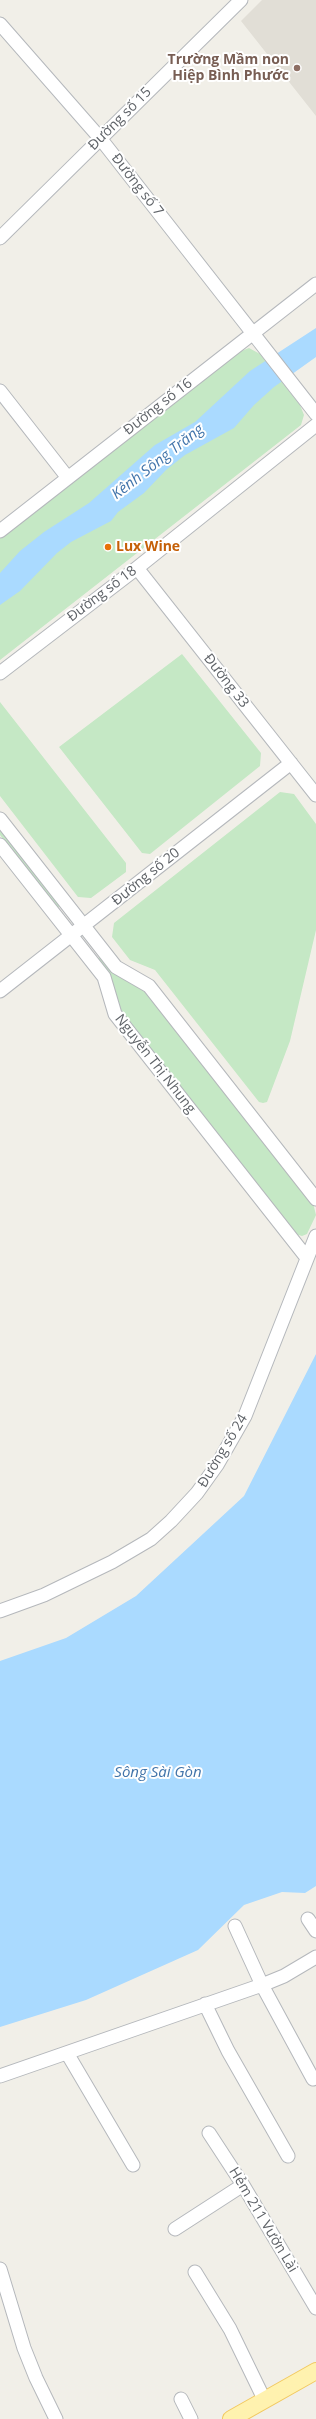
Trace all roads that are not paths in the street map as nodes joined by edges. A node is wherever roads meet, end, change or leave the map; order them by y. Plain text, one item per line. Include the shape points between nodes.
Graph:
1 (241, 0) edge
2 (0, 24) edge
3 (100, 138) junction
4 (0, 238) edge
5 (316, 284) edge
6 (253, 333) junction
7 (0, 391) edge
8 (316, 414) edge
9 (316, 425) edge
10 (68, 478) junction
11 (0, 531) edge
12 (137, 568) junction
13 (0, 673) edge
14 (291, 763) junction
15 (316, 795) edge
16 (0, 819) edge
17 (0, 845) edge
18 (85, 927) junction
19 (71, 937) junction
20 (0, 991) edge
21 (316, 1199) edge
22 (316, 1236) edge
23 (307, 1258) junction
24 (0, 1611) edge
25 (308, 1919) dead end
26 (234, 1926) dead end
27 (316, 1931) edge
28 (316, 1958) edge
29 (262, 1985) junction
30 (205, 2004) junction
31 (67, 2053) junction
32 (0, 2076) edge
33 (313, 2079) dead end
34 (210, 2133) dead end
35 (288, 2156) dead end
36 (133, 2165) dead end
37 (243, 2185) junction
38 (175, 2229) dead end
39 (0, 2269) edge
40 (195, 2272) dead end
41 (316, 2308) edge
42 (316, 2371) edge
43 (181, 2399) dead end
44 (264, 2399) junction
45 (56, 2419) edge
46 (191, 2419) edge
47 (231, 2419) edge

1 - 3 street, Đường số 15
2 - 3 street, Đường số 7
3 - 4 street, Đường số 15
3 - 6 street, Đường số 7
5 - 6 street, Đường số 16
6 - 8 street, Đường số 7
6 - 10 street, Đường số 16
7 - 10 street
9 - 12 street, Đường số 18
10 - 11 street, Đường số 16
12 - 13 street, Đường số 18
12 - 14 street, Đường 33
14 - 15 street, Đường 33
14 - 18 street, Đường số 20
16 - 18 street
17 - 19 street, Nguyễn Thị Nhung
18 - 19 street, Đường số 20
18 - 21 street via 116,967 149,986
19 - 20 street, Đường số 20
19 - 23 street, Nguyễn Thị Nhung via 104,977 115,1014
22 - 23 street, Đường số 24
23 - 24 street, Đường số 24 via 245,1416 197,1494 171,1521 138,1547 69,1583
25 - 27 street
26 - 29 street
28 - 29 street
29 - 30 street
29 - 33 street
30 - 31 street
30 - 35 street via 228,2051
31 - 32 street
31 - 36 street
34 - 37 street, Hẻm 211 Vườn Lài
37 - 38 street
37 - 41 street, Hẻm 211 Vườn Lài
39 - 45 street via 27,2355
40 - 44 street via 230,2329
42 - 44 main road
43 - 46 street
44 - 47 main road

